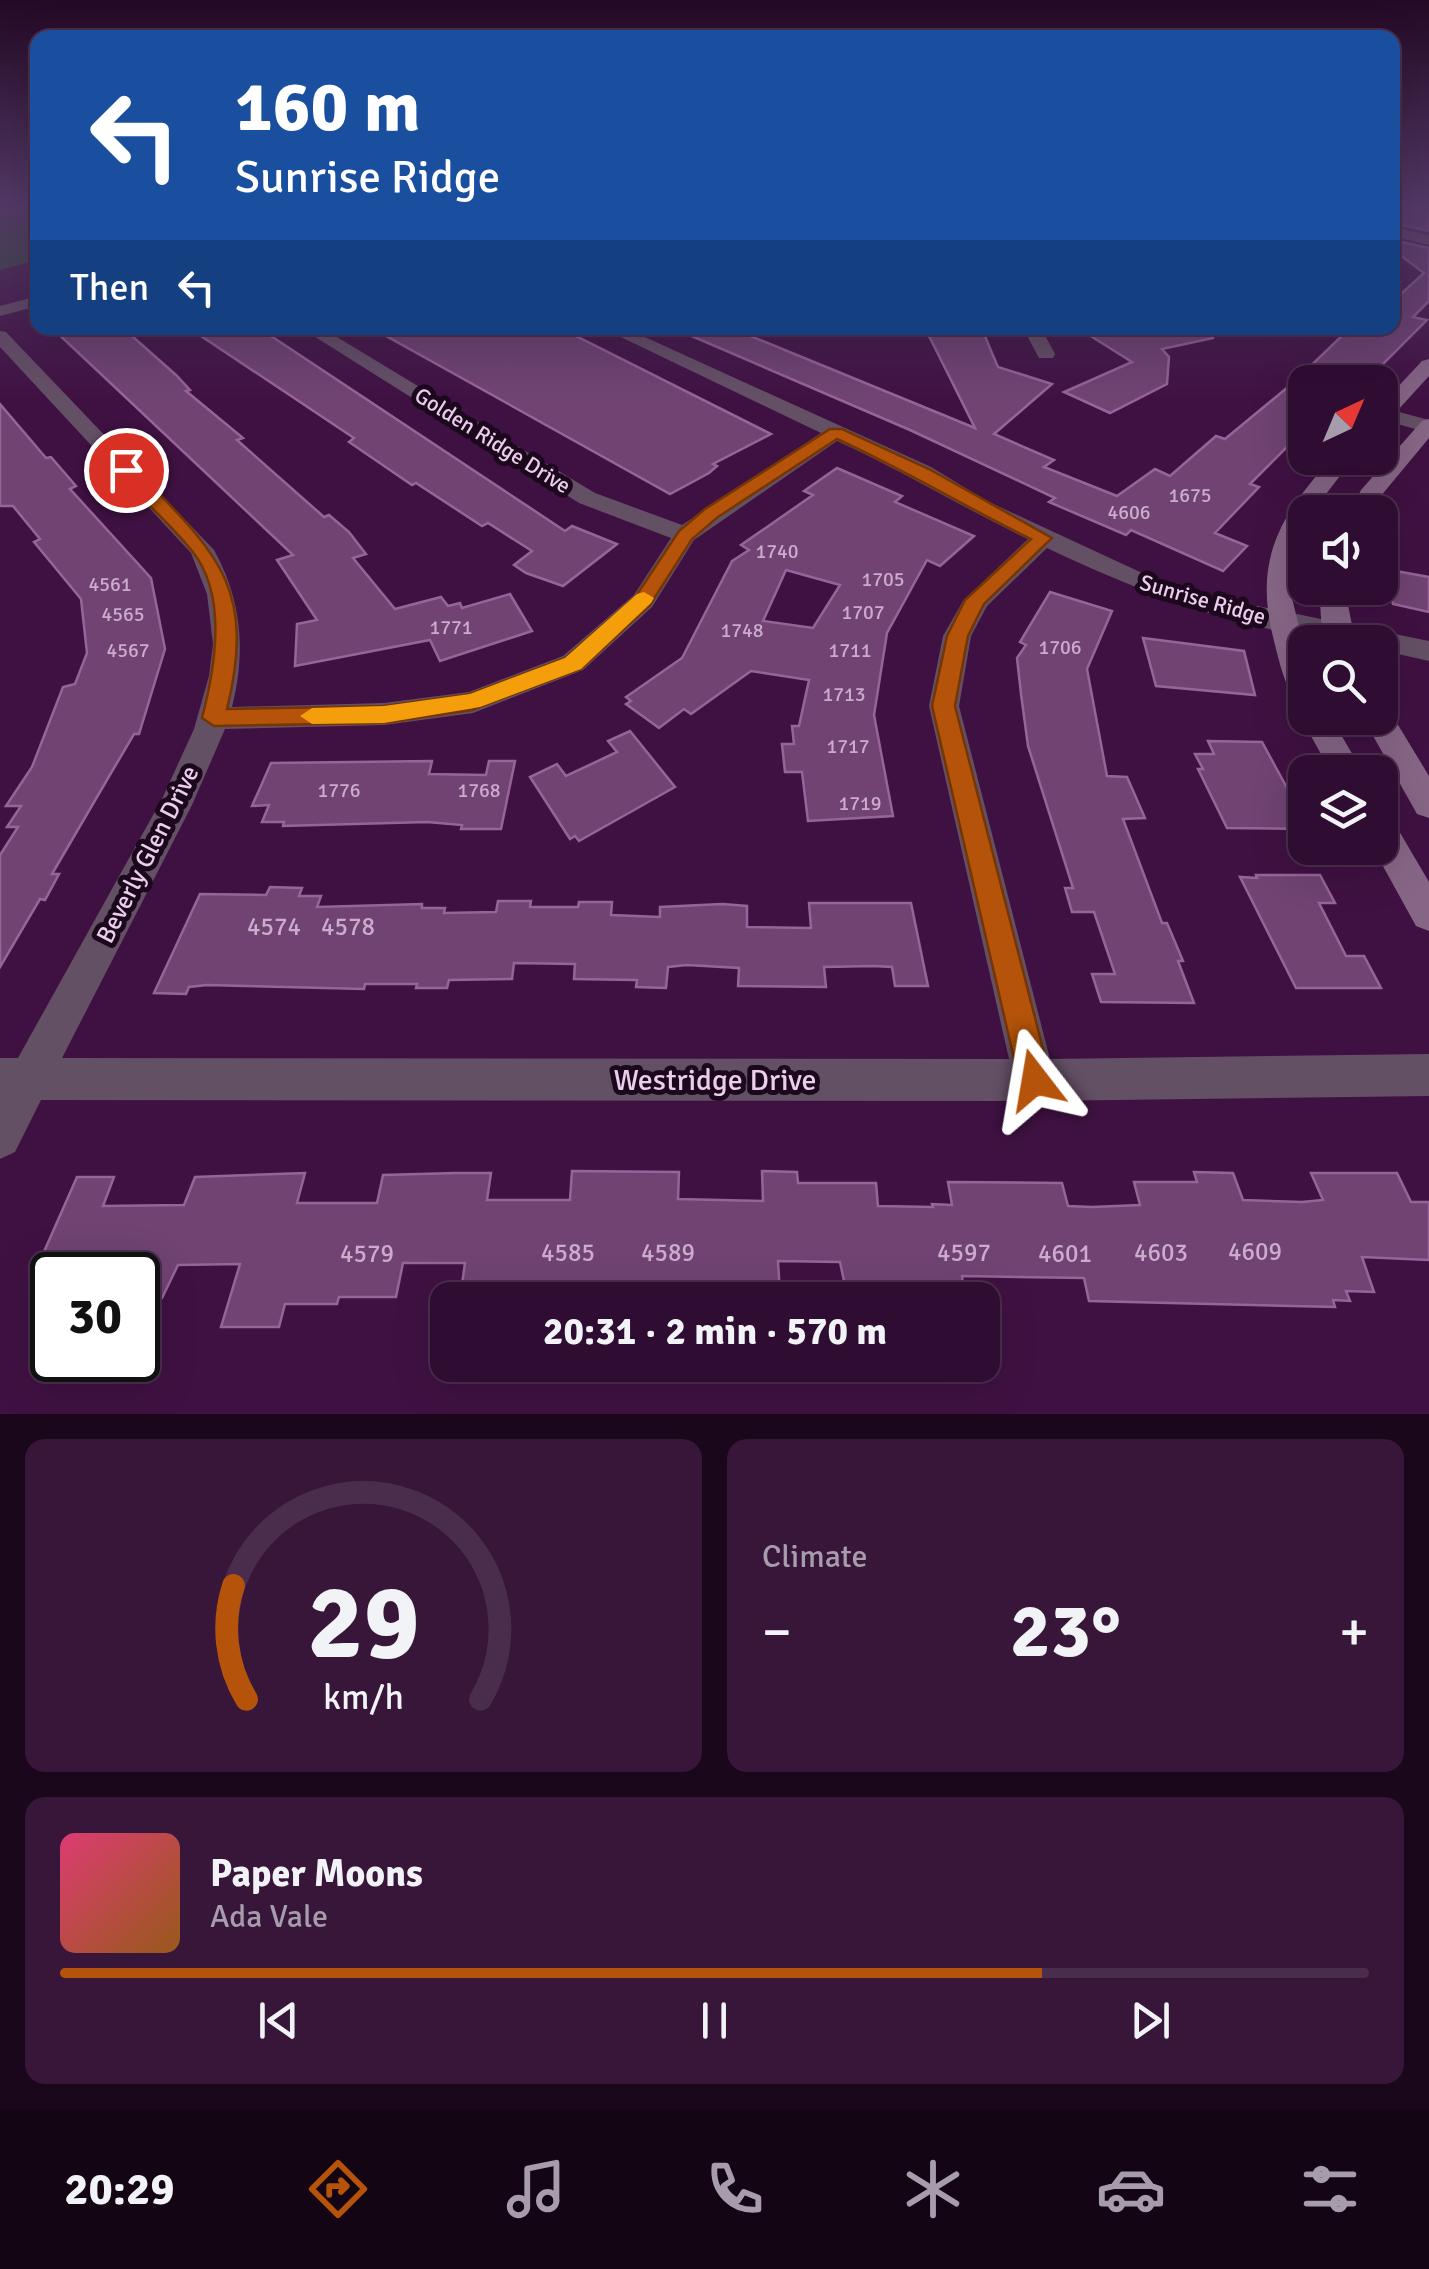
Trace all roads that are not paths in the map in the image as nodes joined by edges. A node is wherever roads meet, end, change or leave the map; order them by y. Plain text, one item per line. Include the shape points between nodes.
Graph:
1 (30, 303) edge
2 (0, 311) edge
3 (321, 335) edge
4 (626, 335) edge
5 (1036, 335) edge
6 (0, 336) edge
7 (1046, 354) dead end
8 (1429, 364) edge
9 (1398, 398) edge
10 (1398, 419) edge
11 (1428, 426) edge
12 (836, 432) junction
13 (1327, 475) edge
14 (1369, 495) edge
15 (685, 535) junction
16 (1043, 538) junction
17 (1280, 621) junction
18 (1294, 625) edge
19 (1288, 644) edge
20 (1398, 646) edge
21 (1429, 651) edge
22 (214, 718) junction
23 (1388, 735) edge
24 (1429, 805) edge
25 (1398, 861) edge
26 (1429, 914) edge
27 (1429, 1075) edge
28 (15, 1079) edge
29 (1035, 1080) junction
30 (0, 1137) edge

1 - 2 street
3 - 15 street, Golden Ridge Drive via 586,498
4 - 12 street, Sunrise Ridge
5 - 7 street
6 - 22 street, Beverly Glen Drive via 214,570 225,621 225,672
8 - 9 street
10 - 11 street
11 - 14 street
12 - 15 street
12 - 16 street, Sunrise Ridge
13 - 17 street via 1288,530 1277,572
15 - 22 street via 643,600 573,664 472,702 384,714
16 - 17 street, Sunrise Ridge via 1144,584
16 - 29 street via 976,600 957,636 944,706
17 - 18 street, Sunrise Ridge
17 - 19 street
20 - 21 street, Sunrise Ridge
22 - 28 street, Beverly Glen Drive via 168,820
23 - 24 street
25 - 26 street
27 - 29 street, Westridge Drive
28 - 29 street, Westridge Drive
28 - 30 street, Beverly Glen Drive

